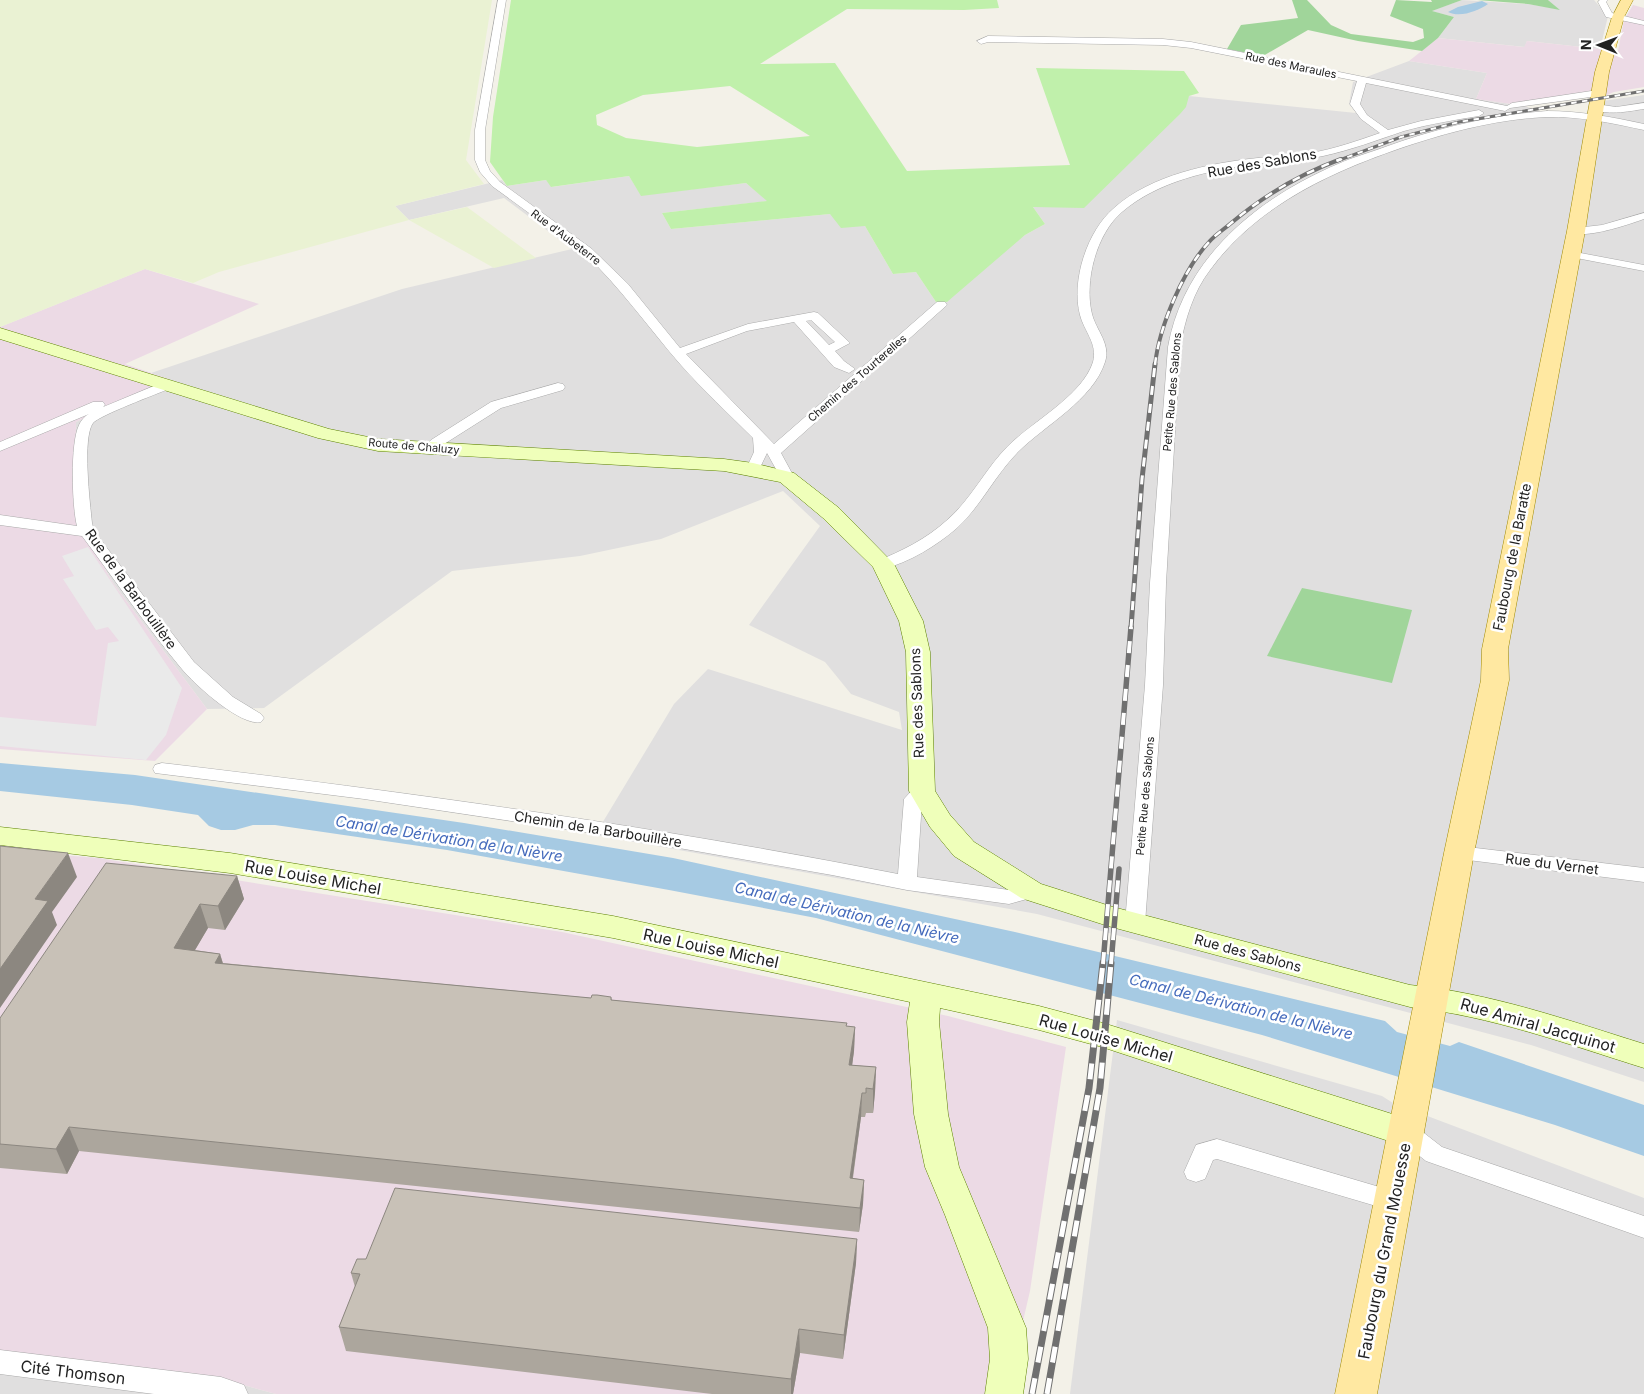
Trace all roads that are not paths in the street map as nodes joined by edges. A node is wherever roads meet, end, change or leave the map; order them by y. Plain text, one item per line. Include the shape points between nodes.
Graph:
1 (502, 0) edge
2 (1604, 0) edge
3 (1626, 0) edge
4 (1618, 18) junction
5 (1644, 23) edge
6 (981, 41) dead end
7 (1362, 80) junction
8 (1596, 106) junction
9 (1644, 106) edge
10 (1505, 108) junction
11 (1644, 127) edge
12 (1388, 134) junction
13 (1644, 216) edge
14 (1573, 242) junction
15 (1644, 268) edge
16 (941, 305) dead end
17 (797, 318) junction
18 (0, 333) edge
19 (827, 350) junction
20 (678, 353) junction
21 (849, 369) dead end
22 (159, 383) junction
23 (558, 387) dead end
24 (760, 437) junction
25 (0, 447) edge
26 (430, 449) junction
27 (774, 452) junction
28 (753, 469) junction
29 (786, 477) junction
30 (0, 520) edge
31 (87, 532) junction
32 (883, 564) junction
33 (255, 718) dead end
34 (162, 769) dead end
35 (922, 791) junction
36 (0, 836) edge
37 (1460, 853) junction
38 (1644, 875) edge
39 (906, 883) junction
40 (1031, 891) junction
41 (1135, 923) junction
42 (926, 993) junction
43 (1430, 1009) junction
44 (1644, 1056) edge
45 (1409, 1120) junction
46 (1196, 1172) dead end
47 (1393, 1201) junction
48 (1644, 1227) edge
49 (0, 1362) edge
50 (234, 1394) edge
51 (1004, 1394) edge
52 (1356, 1394) edge

1 - 20 street, Rue d'Aubeterre via 480,130 480,160 485,172 496,184 602,263
2 - 4 street via 1608,13
3 - 4 main road, Faubourg de la Baratte
4 - 5 street
4 - 8 main road, Faubourg de la Baratte
6 - 7 street, Rue des Maraules via 1163,42 1235,52
7 - 10 street, Rue des Maraules
7 - 12 street via 1355,104 1364,116
8 - 9 street via 1616,110
8 - 10 street, Rue des Maraules
8 - 11 street
8 - 14 main road, Faubourg de la Baratte
8 - 41 street, Petite Rue des Sablons via 1516,117 1423,138 1341,166 1258,213 1212,259 1192,289 1178,325 1174,347 1153,695
10 - 12 street, Rue des Sablons via 1412,126
12 - 32 street, Rue des Sablons via 1312,156 1227,166 1173,180 1118,210 1098,237 1088,268 1083,301 1100,351 1099,363 1084,387 1012,449 953,524 914,550
13 - 14 street via 1603,228
14 - 15 street
14 - 37 main road, Faubourg de la Baratte via 1495,649 1495,680
16 - 27 street, Chemin des Tourterelles
17 - 19 street
17 - 19 street via 814,316 844,343
17 - 20 street via 734,332
18 - 22 street, Route de Chaluzy
19 - 21 street via 839,364
20 - 24 street, Rue d'Aubeterre
22 - 25 street
22 - 26 street, Route de Chaluzy via 325,434 378,445
22 - 31 street, Rue de la Barbouillère via 92,418 84,427 81,456
23 - 26 street via 496,405
24 - 27 street, Rue d'Aubeterre
24 - 28 street via 761,452
26 - 28 street, Route de Chaluzy via 714,464
27 - 29 street, Rue d'Aubeterre
28 - 29 street, Route de Chaluzy
29 - 32 street via 831,513
30 - 31 street
31 - 33 street, Rue de la Barbouillère via 188,666 227,701
32 - 35 street, Rue des Sablons via 911,622 918,652
34 - 39 street, Chemin de la Barbouillère via 364,793 611,830
35 - 39 street via 913,799
35 - 40 street, Rue des Sablons via 940,821 964,849
36 - 42 street, Rue Louise Michel via 230,863 613,927
37 - 38 street, Rue du Vernet
37 - 43 main road, Faubourg de la Baratte
39 - 40 street, Chemin de la Barbouillère via 1009,897
40 - 41 street, Rue des Sablons
41 - 43 street, Rue des Sablons via 1410,996
42 - 45 street, Rue Louise Michel via 1103,1035 1377,1122
42 - 51 street via 923,1022 931,1114 942,1167 1007,1328 1009,1359
43 - 44 street, Rue Amiral Jacquinot via 1473,1004
43 - 45 main road, Faubourg du Grand Mouesse
45 - 47 main road, Faubourg du Grand Mouesse
45 - 48 street via 1434,1154
46 - 47 street via 1204,1152 1217,1149
47 - 52 main road, Faubourg du Grand Mouesse
49 - 50 street, Cité Thomson

